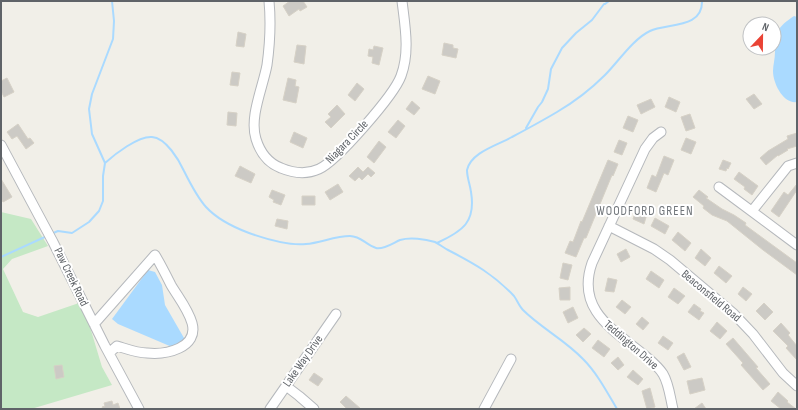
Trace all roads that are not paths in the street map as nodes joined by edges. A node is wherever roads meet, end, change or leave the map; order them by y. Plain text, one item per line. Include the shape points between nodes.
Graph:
1 (269, 1) edge
2 (402, 1) edge
3 (661, 132) dead end
4 (1, 145) edge
5 (797, 163) edge
6 (719, 187) dead end
7 (752, 211) junction
8 (609, 226) junction
9 (797, 245) edge
10 (336, 314) dead end
11 (94, 324) junction
12 (109, 352) junction
13 (511, 359) dead end
14 (286, 386) junction
15 (797, 386) edge
16 (139, 409) edge
17 (270, 409) edge
18 (314, 409) edge
19 (484, 409) edge
20 (674, 409) edge

1 - 2 street, Niagara Circle via 270,43 254,120 255,138 269,161 297,173 314,170 329,162 391,94 401,75 406,52
3 - 8 street, Teddington Drive via 645,149
4 - 11 street, Paw Creek Road via 54,242
5 - 7 street via 788,166
6 - 7 street
7 - 9 street
8 - 15 street, Beaconsfield Road via 670,260 734,314
8 - 20 street, Teddington Drive via 589,270 587,289 590,302 604,322 653,363 662,374
10 - 14 street, Lake Way Drive
11 - 12 street, Paw Creek Road
11 - 12 street via 155,255 189,315 193,331 190,340 183,347 161,353 148,354 117,346
12 - 16 street, Paw Creek Road
13 - 19 street
14 - 17 street, Lake Way Drive
14 - 18 street

